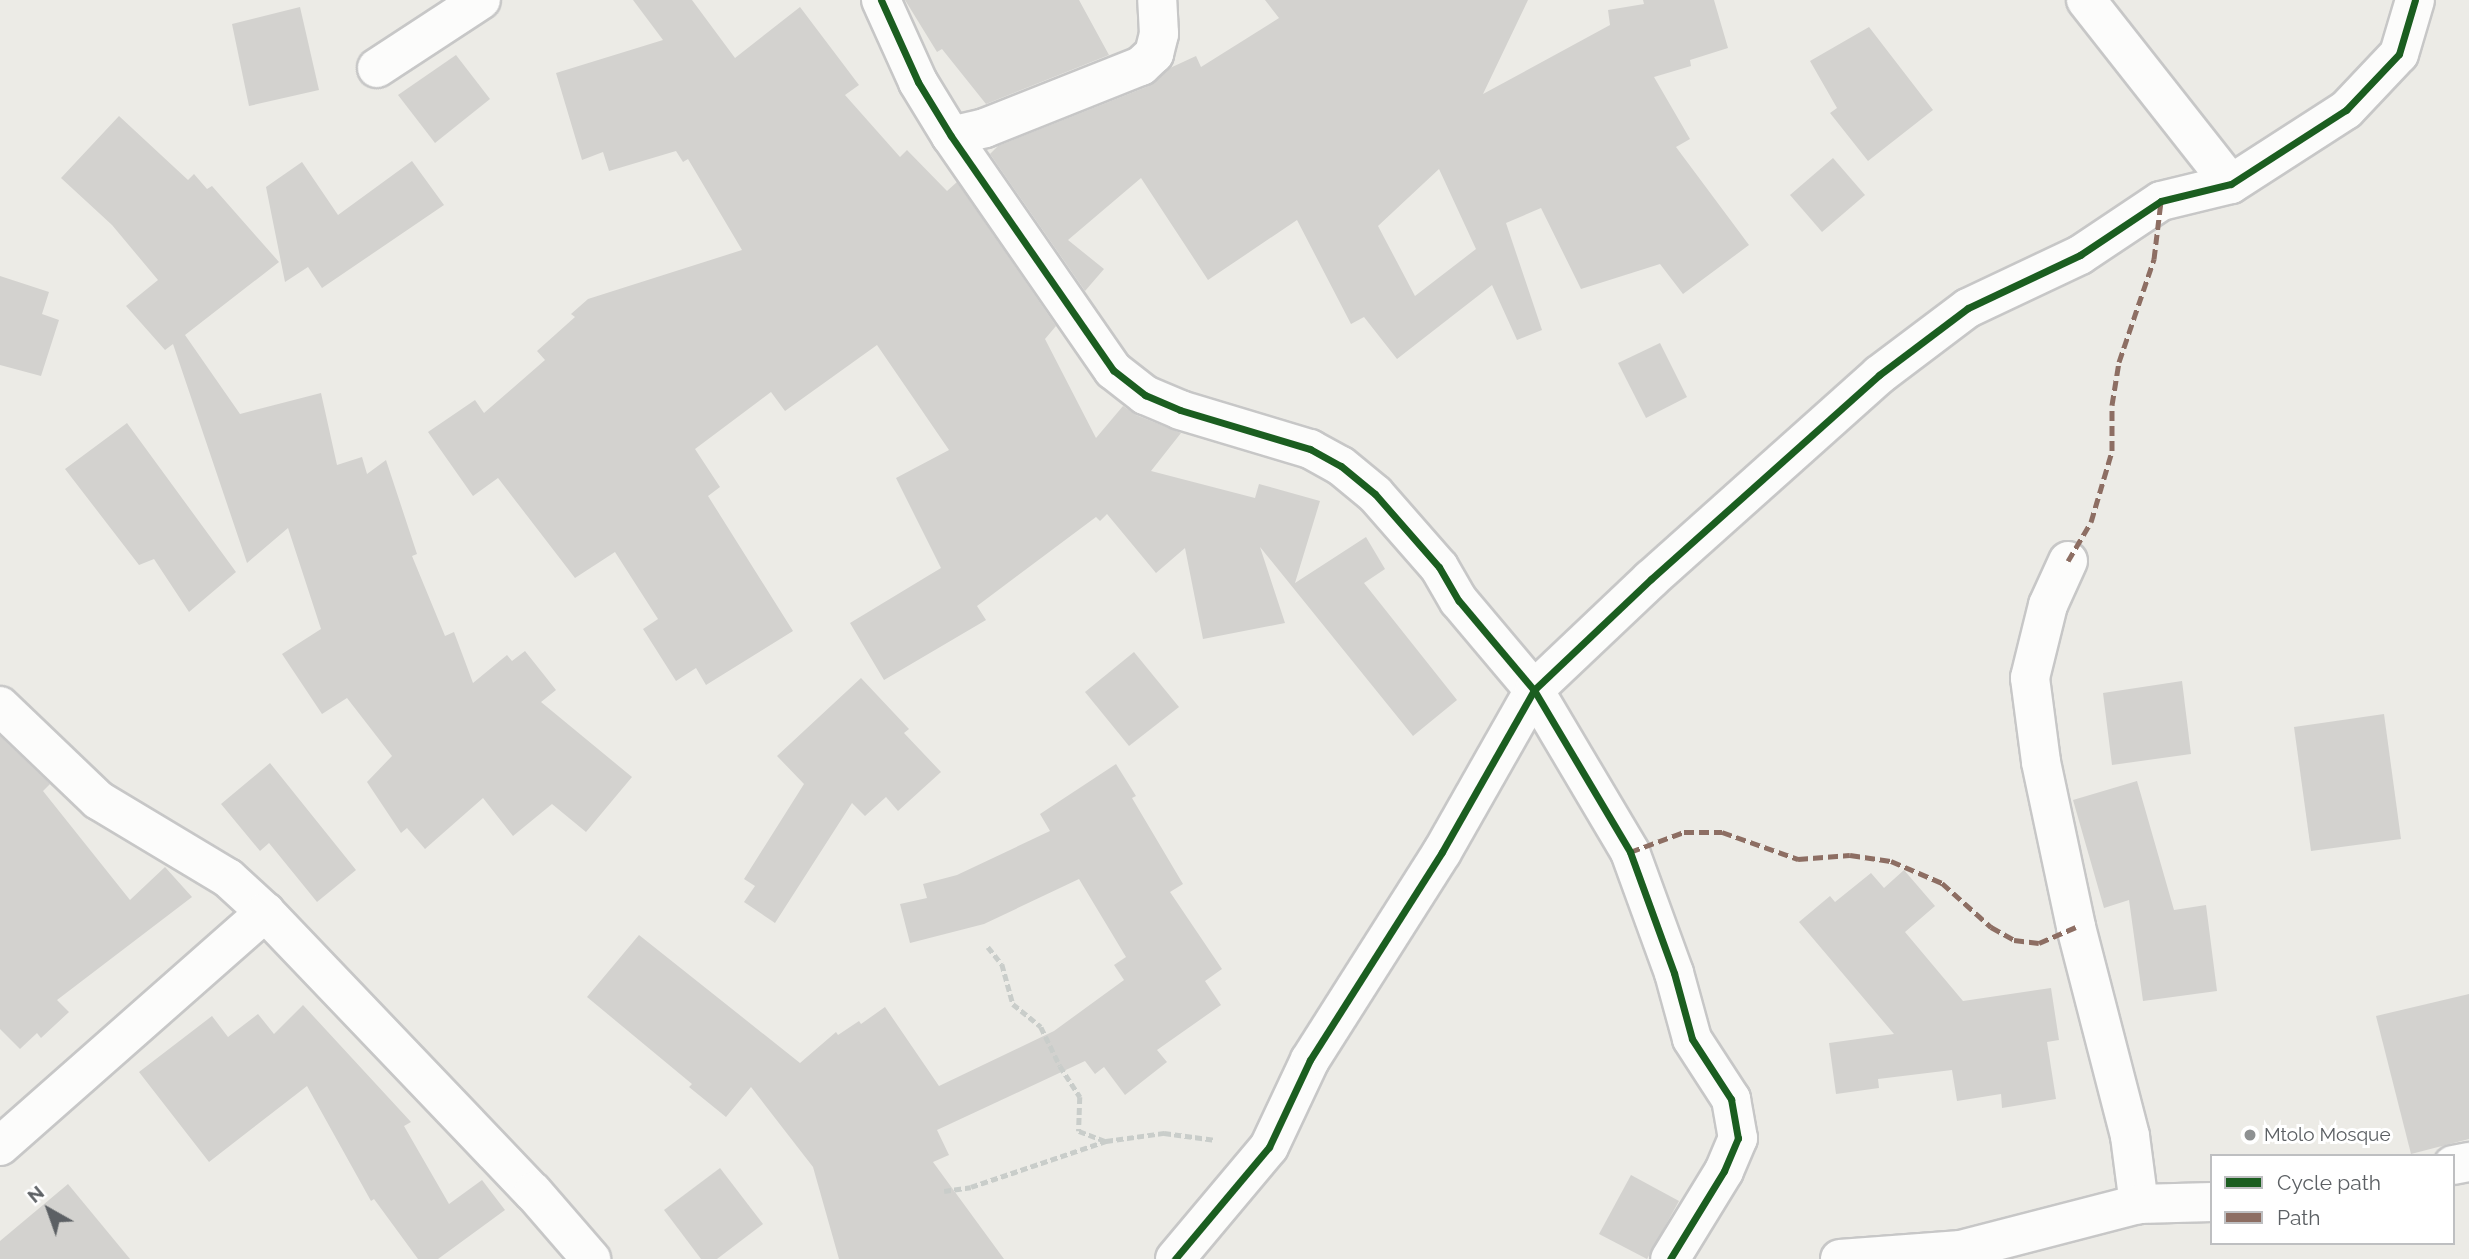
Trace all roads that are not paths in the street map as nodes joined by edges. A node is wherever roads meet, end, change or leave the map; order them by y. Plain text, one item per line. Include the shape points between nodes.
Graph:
1 (481, 0) edge
2 (881, 0) edge
3 (1157, 0) edge
4 (2086, 0) edge
5 (2414, 0) edge
6 (377, 68) dead end
7 (951, 136) junction
8 (2231, 184) junction
9 (2068, 561) dead end
10 (1534, 690) junction
11 (0, 706) edge
12 (265, 912) junction
13 (0, 1146) edge
14 (2210, 1202) edge
15 (2139, 1204) junction
16 (591, 1259) edge
17 (1175, 1259) edge
18 (1674, 1259) edge
19 (1840, 1259) edge

1 - 6 street
2 - 7 street via 918,82
3 - 7 street via 1159,34 1154,54 1141,66 985,128
4 - 8 street
5 - 8 street via 2399,54 2346,110
7 - 10 street via 1114,370 1145,395 1180,410 1310,449 1341,466 1375,494 1439,567 1459,601
8 - 10 street via 2161,201 2080,255 1968,308 1879,375
9 - 15 street via 2048,605 2030,678 2049,799 2076,928 2130,1136
10 - 17 street via 1442,852 1310,1060 1269,1147
10 - 18 street via 1630,852 1674,973 1692,1039 1731,1099 1738,1138
11 - 12 street via 98,800 228,878
12 - 13 street
12 - 16 street via 533,1192
14 - 15 street
15 - 19 street via 1961,1250

